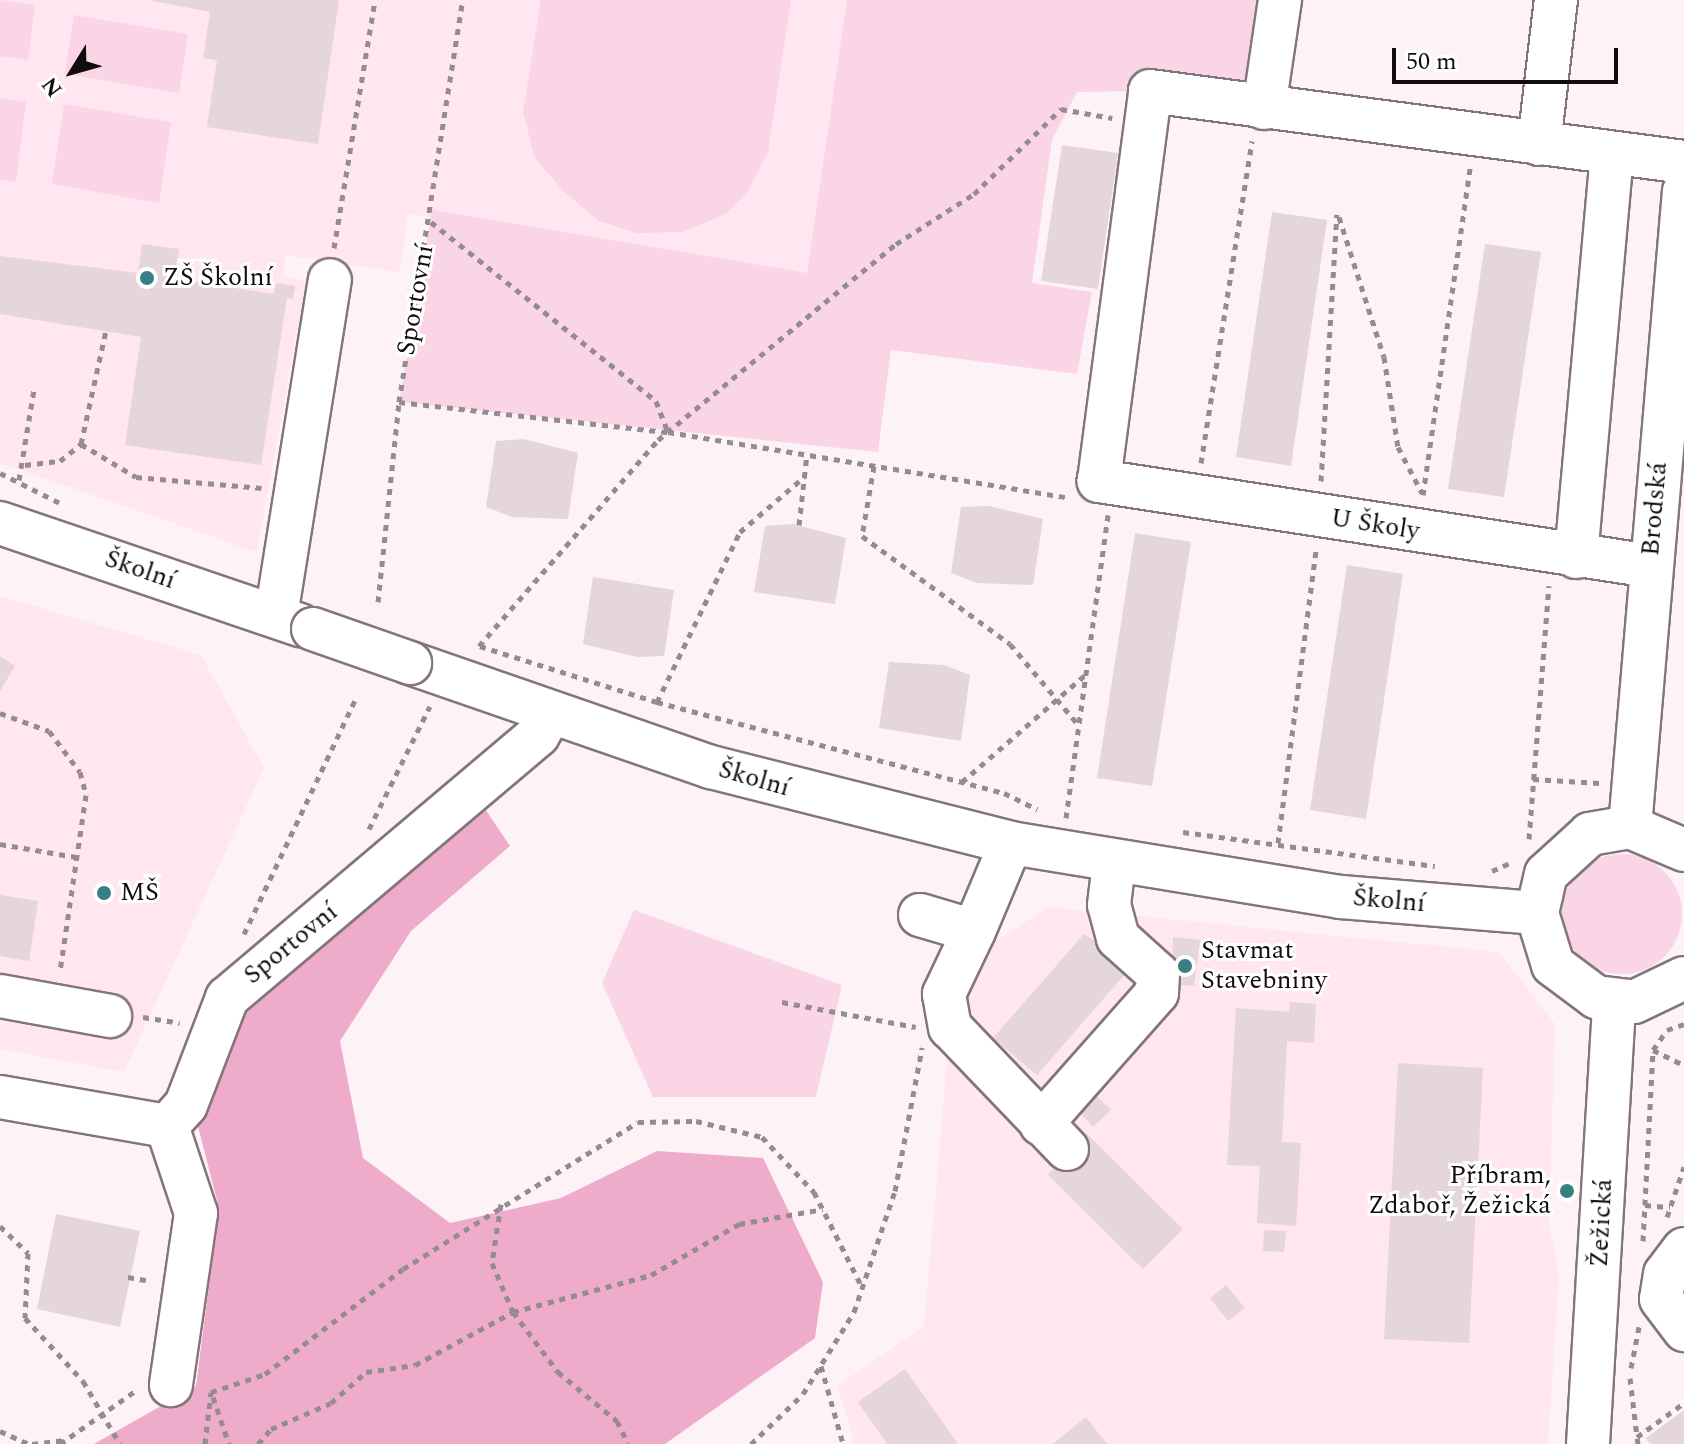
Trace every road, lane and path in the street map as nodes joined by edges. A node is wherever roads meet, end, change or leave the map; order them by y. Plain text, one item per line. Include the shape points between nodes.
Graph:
1 (375, 0) edge
2 (463, 0) edge
3 (1280, 0) edge
4 (1556, 0) edge
5 (1261, 107) junction
6 (1146, 124) junction
7 (1474, 135) junction
8 (1539, 144) junction
9 (1612, 155) junction
10 (1684, 162) edge
11 (1684, 191) edge
12 (430, 221) junction
13 (330, 280) joint
14 (106, 330) dead end
15 (34, 389) dead end
16 (399, 402) junction
17 (1673, 428) edge
18 (668, 432) junction
19 (81, 444) junction
20 (807, 454) junction
21 (25, 465) junction
22 (874, 465) junction
23 (805, 476) junction
24 (19, 480) dead end
25 (297, 490) junction
26 (1096, 495) junction
27 (1196, 496) junction
28 (1420, 513) junction
29 (1320, 516) junction
30 (0, 523) edge
31 (799, 525) dead end
32 (1564, 555) junction
33 (1650, 566) junction
34 (378, 602) dead end
35 (294, 622) junction
36 (428, 669) junction
37 (1085, 676) junction
38 (1056, 698) junction
39 (355, 700) dead end
40 (657, 702) junction
41 (0, 713) edge
42 (550, 714) junction
43 (1078, 724) junction
44 (1533, 779) junction
45 (961, 782) junction
46 (1608, 783) dead end
47 (1065, 818) junction
48 (1080, 819) dead end
49 (1630, 827) junction
50 (1172, 830) dead end
51 (365, 836) dead end
52 (1011, 843) junction
53 (1278, 843) junction
54 (0, 844) edge
55 (1684, 850) edge
56 (1525, 851) dead end
57 (76, 857) junction
58 (1519, 857) dead end
59 (1114, 863) junction
60 (1449, 868) dead end
61 (1480, 872) dead end
62 (1537, 913) junction
63 (920, 915) dead end
64 (247, 930) dead end
65 (974, 931) junction
66 (1684, 978) edge
67 (0, 996) edge
68 (1614, 1001) junction
69 (782, 1002) dead end
70 (55, 1004) junction
71 (110, 1016) joint
72 (1684, 1024) edge
73 (213, 1030) junction
74 (1653, 1050) junction
75 (1684, 1065) edge
76 (0, 1097) edge
77 (167, 1126) junction
78 (501, 1204) junction
79 (1645, 1205) junction
80 (1670, 1207) dead end
81 (823, 1209) junction
82 (0, 1226) edge
83 (1684, 1249) edge
84 (1642, 1254) dead end
85 (128, 1277) dead end
86 (160, 1282) dead end
87 (862, 1287) junction
88 (1640, 1311) dead end
89 (513, 1312) junction
90 (1684, 1330) edge
91 (821, 1365) junction
92 (191, 1388) junction
93 (120, 1402) dead end
94 (1684, 1403) edge
95 (103, 1414) junction
96 (0, 1431) edge
97 (1638, 1440) edge
98 (63, 1442) edge
99 (31, 1444) edge
100 (120, 1444) edge
101 (205, 1444) edge
102 (229, 1444) edge
103 (258, 1444) edge
104 (628, 1444) edge
105 (751, 1444) edge
106 (843, 1444) edge
107 (1588, 1444) edge

1 - 13 path
2 - 12 path, Sportovní
3 - 5 street
4 - 8 street
5 - 6 street via 1150,91
5 - 7 street
5 - 27 path
6 - 18 path via 1061,109 974,194 896,244
6 - 26 street
7 - 8 street
7 - 28 path
8 - 9 street
9 - 10 street
9 - 32 street
11 - 17 street, Brodská
12 - 16 path, Sportovní
12 - 18 path via 656,401
13 - 25 street
14 - 19 path
15 - 21 path
16 - 18 path
16 - 34 path, Sportovní
17 - 33 street, Brodská
18 - 20 path
18 - 40 path via 479,646
19 - 21 path via 60,461
19 - 25 path via 136,477
20 - 22 path
20 - 23 path
21 - 24 path
22 - 26 path
22 - 38 path via 862,536 1010,644
23 - 31 path
23 - 40 path via 740,532
25 - 35 street
26 - 27 street, U Školy
26 - 37 path
27 - 29 street, U Školy
28 - 29 street, U Školy
28 - 29 path via 1398,447 1384,357 1337,214
28 - 32 street, U Školy
29 - 53 path
30 - 35 street, Školní
32 - 33 street, U Školy
32 - 44 path
33 - 49 street, Brodská
35 - 36 street, Školní, bridge
36 - 42 street, Školní
36 - 51 path
37 - 38 path
37 - 43 path
38 - 43 path
38 - 45 path
39 - 64 path, Sportovní
40 - 45 path
41 - 57 path via 25,717 70,750 86,795
42 - 52 street, Školní via 711,767
42 - 73 street, Sportovní via 538,735 255,970 227,998
43 - 47 path
44 - 46 path
44 - 56 path
45 - 47 path
47 - 48 path
49 - 55 street
49 - 62 street via 1572,844 1546,874
50 - 53 path
52 - 59 street, Školní
52 - 65 street
53 - 60 path
54 - 57 path
57 - 70 path
58 - 61 path
59 - 62 street, Školní via 1341,897
59 - 65 street via 1109,905 1118,938 1158,974 1157,993 1054,1137 961,1043 944,1011 944,994
62 - 68 street via 1544,949 1565,979
63 - 65 street
66 - 68 street via 1653,997
67 - 70 street
68 - 107 street, Žežická
69 - 87 path via 898,1028 925,1023 895,1191
70 - 71 street
71 - 73 path
72 - 74 path via 1667,1030
73 - 77 street, Sportovní via 186,1105
74 - 75 path
74 - 79 path
76 - 77 street
77 - 92 street via 196,1213
78 - 81 path via 638,1122 696,1121 762,1137
78 - 89 path via 492,1263
78 - 92 path via 332,1317 294,1355
79 - 80 path
79 - 84 path
81 - 87 path
81 - 89 path via 739,1224 651,1275
82 - 95 path via 28,1253 25,1318
83 - 90 street via 1665,1274 1661,1299
85 - 86 path
87 - 91 path
88 - 97 path via 1630,1372
89 - 103 path via 415,1365 366,1372 331,1403 271,1429
89 - 104 path via 558,1372 617,1421
91 - 105 path via 803,1394
91 - 106 path
92 - 101 path
92 - 102 path
93 - 95 path
94 - 97 path
95 - 98 path
95 - 100 path
96 - 99 path
98 - 99 path

